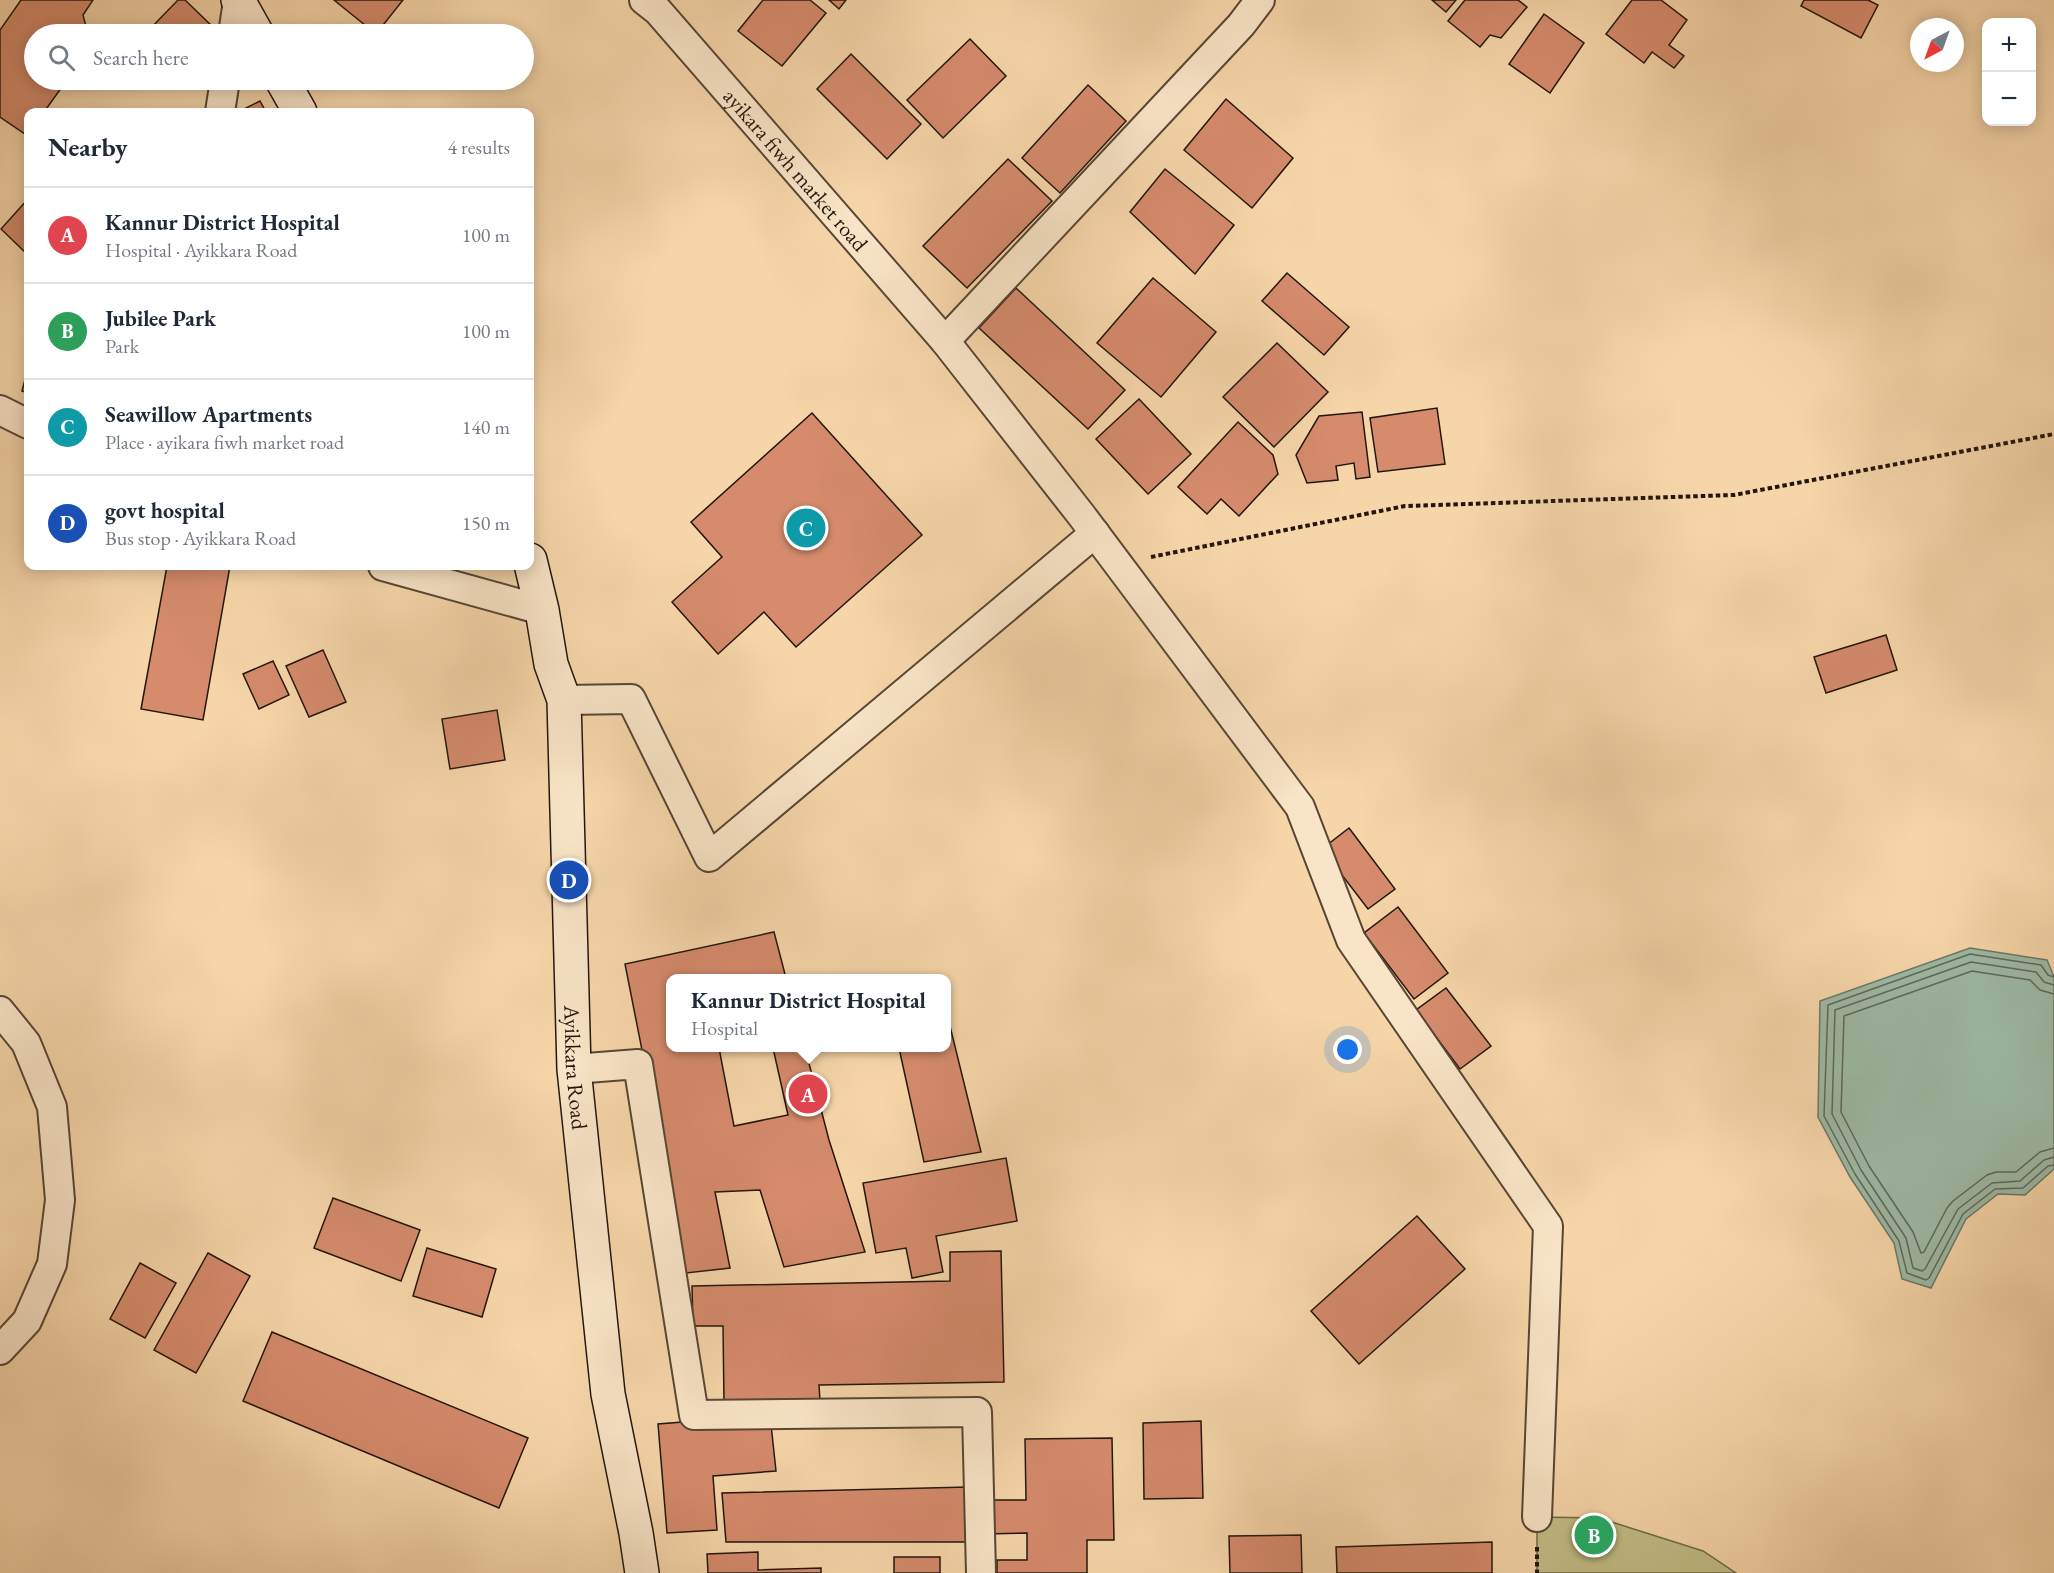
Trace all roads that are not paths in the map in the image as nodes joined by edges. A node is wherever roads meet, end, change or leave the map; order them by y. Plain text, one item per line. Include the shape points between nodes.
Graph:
1 (238, 0) edge
2 (644, 0) edge
3 (1260, 0) edge
4 (234, 24) edge
5 (251, 24) edge
6 (223, 90) edge
7 (288, 90) edge
8 (221, 108) edge
9 (298, 108) edge
10 (945, 341) junction
11 (0, 410) edge
12 (24, 422) edge
13 (1095, 533) junction
14 (397, 570) edge
15 (532, 570) edge
16 (542, 610) junction
17 (564, 700) junction
18 (0, 1011) edge
19 (574, 1069) junction
20 (0, 1350) edge
21 (1537, 1517) dead end
22 (642, 1573) edge
23 (981, 1573) edge

1 - 4 street
1 - 5 main road
2 - 10 street, ayikara fiwh market road via 658,11
3 - 10 street via 1241,26
6 - 8 street
7 - 9 main road
10 - 13 street, ayikara fiwh market road
11 - 12 street
13 - 17 street via 708,857 631,699
13 - 21 street, ayikara fiwh market road via 1300,807 1351,940 1548,1226
14 - 16 street
15 - 16 main road, Ayikkara Road
16 - 17 main road, Ayikkara Road via 551,664
17 - 19 main road, Ayikkara Road
18 - 20 street via 26,1043 52,1107 60,1200 52,1264 27,1321
19 - 22 main road, Ayikkara Road via 608,1394
19 - 23 street via 638,1064 694,1415 977,1412

